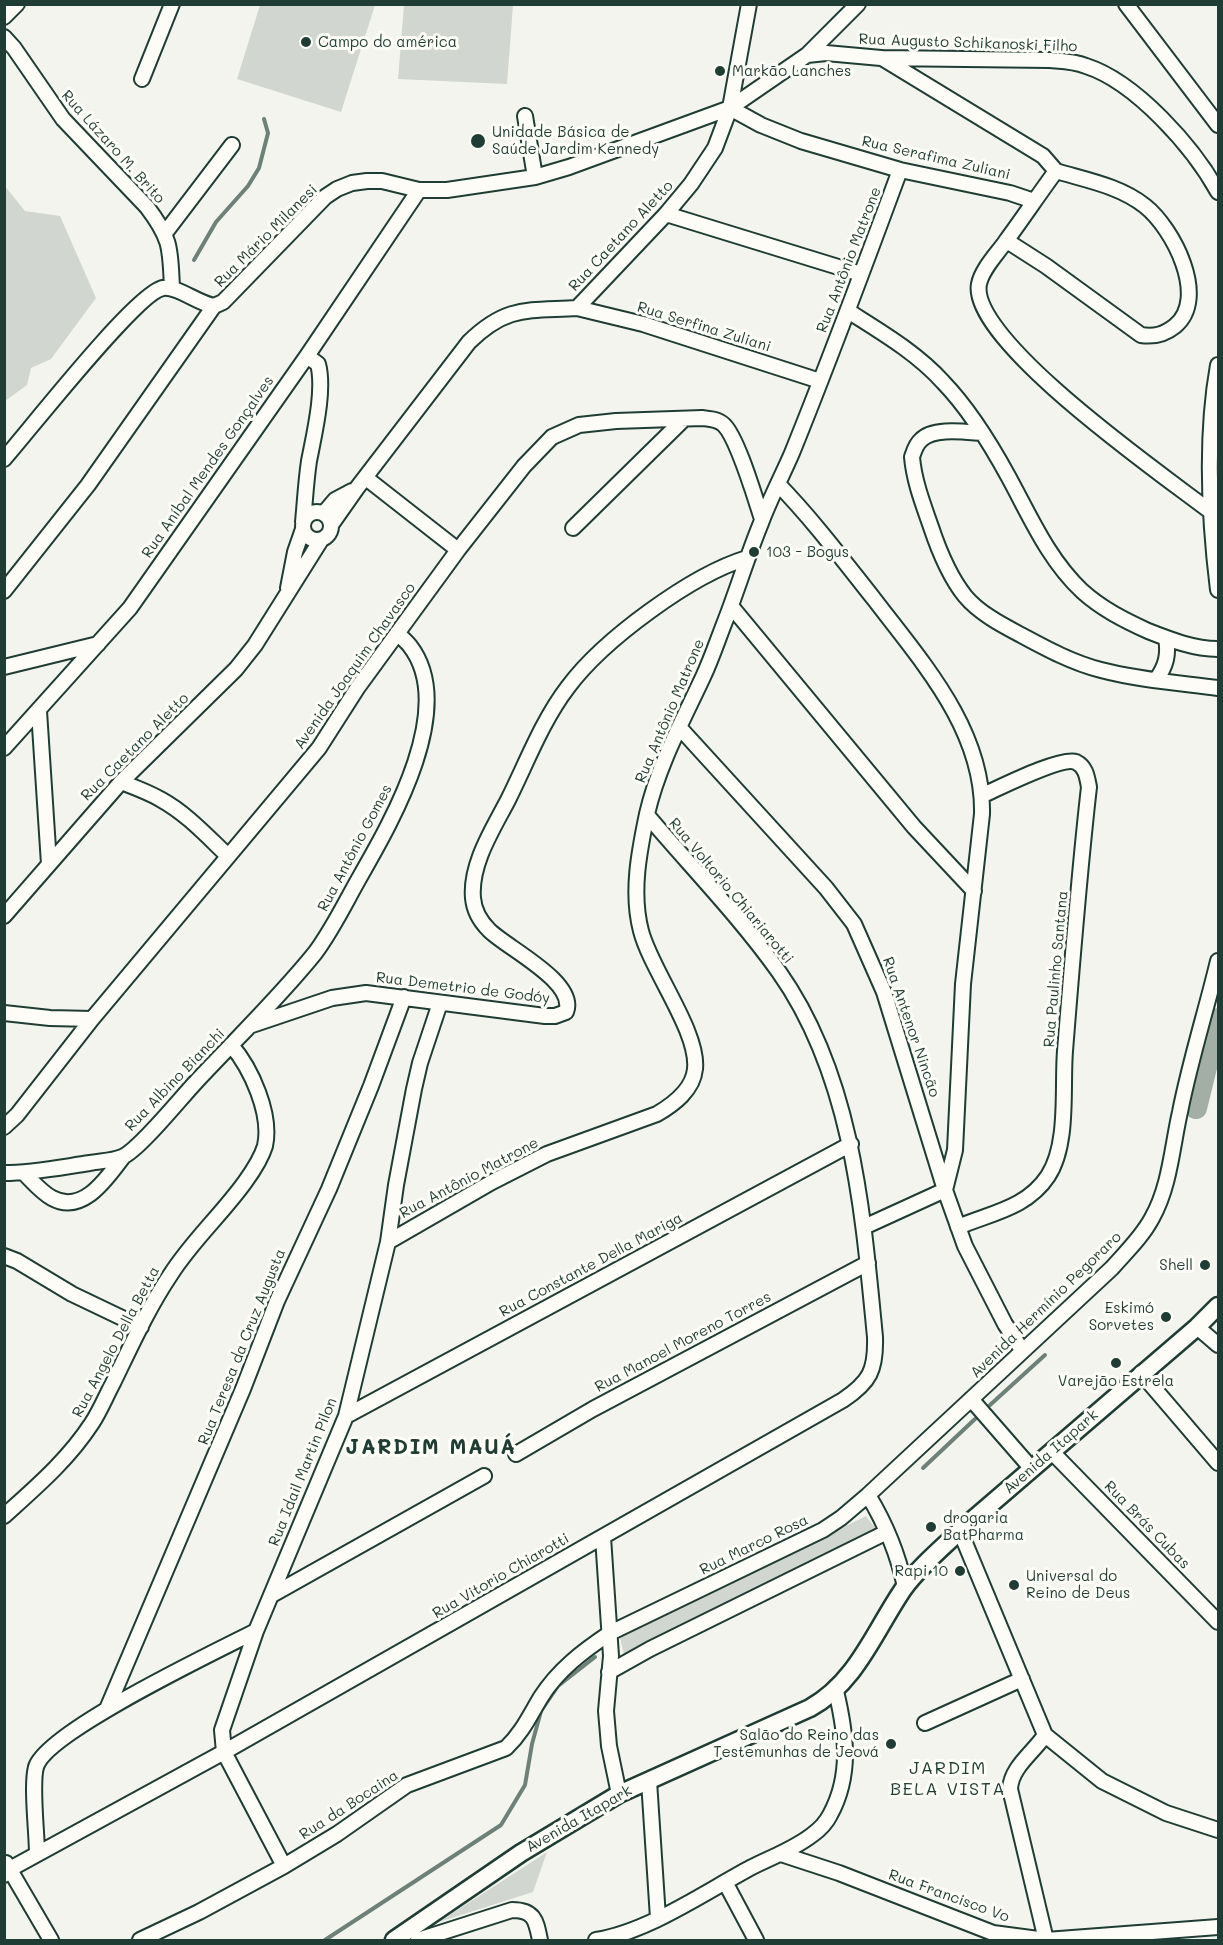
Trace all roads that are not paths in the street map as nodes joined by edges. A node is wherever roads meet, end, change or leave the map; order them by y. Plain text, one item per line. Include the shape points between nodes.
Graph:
1 (16, 4) edge
2 (172, 4) edge
3 (748, 4) edge
4 (858, 4) edge
5 (1126, 4) edge
6 (4, 16) edge
7 (4, 37) edge
8 (807, 55) junction
9 (881, 58) junction
10 (142, 79) dead end
11 (730, 108) junction
12 (525, 116) dead end
13 (1218, 123) edge
14 (232, 145) dead end
15 (900, 170) junction
16 (1056, 171) junction
17 (535, 177) junction
18 (419, 190) junction
19 (1218, 192) edge
20 (1035, 201) junction
21 (666, 214) junction
22 (165, 232) junction
23 (1007, 241) junction
24 (861, 274) junction
25 (172, 288) junction
26 (214, 306) junction
27 (577, 308) junction
28 (848, 311) junction
29 (307, 356) junction
30 (1218, 365) edge
31 (820, 381) junction
32 (684, 419) junction
33 (982, 433) junction
34 (4, 459) edge
35 (362, 483) junction
36 (778, 484) junction
37 (306, 487) junction
38 (1212, 512) junction
39 (324, 516) junction
40 (762, 519) junction
41 (303, 525) junction
42 (573, 528) dead end
43 (321, 540) junction
44 (458, 550) junction
45 (747, 558) junction
46 (1218, 590) edge
47 (4, 591) edge
48 (285, 599) junction
49 (731, 606) junction
50 (397, 633) junction
51 (1166, 638) junction
52 (98, 644) junction
53 (1218, 649) edge
54 (4, 667) edge
55 (1156, 680) junction
56 (1218, 688) edge
57 (39, 711) junction
58 (680, 727) junction
59 (4, 748) edge
60 (121, 782) junction
61 (983, 795) junction
62 (647, 815) junction
63 (228, 856) junction
64 (49, 864) junction
65 (974, 891) junction
66 (4, 916) edge
67 (1218, 961) edge
68 (404, 998) junction
69 (440, 1003) junction
70 (4, 1013) edge
71 (92, 1019) junction
72 (252, 1025) junction
73 (231, 1045) junction
74 (4, 1127) edge
75 (850, 1144) junction
76 (123, 1157) junction
77 (4, 1173) edge
78 (24, 1173) junction
79 (945, 1190) junction
80 (864, 1227) junction
81 (958, 1227) junction
82 (388, 1242) junction
83 (4, 1256) edge
84 (868, 1263) junction
85 (1218, 1306) edge
86 (141, 1327) junction
87 (1197, 1327) junction
88 (1218, 1346) edge
89 (1022, 1350) junction
90 (1141, 1373) junction
91 (971, 1399) junction
92 (346, 1416) junction
93 (1052, 1452) junction
94 (516, 1454) dead end
95 (1218, 1463) edge
96 (1032, 1469) junction
97 (484, 1476) dead end
98 (868, 1495) junction
99 (4, 1516) edge
100 (960, 1531) junction
101 (887, 1532) junction
102 (603, 1537) junction
103 (905, 1587) junction
104 (272, 1595) junction
105 (1218, 1622) edge
106 (256, 1631) junction
107 (610, 1633) junction
108 (609, 1672) junction
109 (1022, 1679) junction
110 (829, 1696) junction
111 (107, 1709) junction
112 (925, 1723) dead end
113 (1045, 1735) junction
114 (224, 1752) junction
115 (649, 1781) junction
116 (619, 1794) junction
117 (1218, 1830) edge
118 (37, 1854) junction
119 (781, 1854) junction
120 (284, 1866) junction
121 (6, 1868) edge
122 (724, 1882) junction
123 (658, 1918) junction
124 (1218, 1927) edge
125 (399, 1939) edge
126 (51, 1941) edge
127 (140, 1941) edge
128 (418, 1941) edge
129 (540, 1941) edge
130 (596, 1941) edge
131 (756, 1941) edge
132 (1046, 1941) edge

1 - 6 street
2 - 10 street
3 - 11 street, Rua Caetano Aletto
4 - 8 street, Rua Mário Milanesi
5 - 13 street
7 - 22 street, Rua Lázaro M. Brito via 63,119 147,207
8 - 9 street, Rua Augusto Schikanoski Filho
8 - 11 street, Rua Mário Milanesi
9 - 16 street via 1043,156
9 - 19 street, Rua Augusto Schikanoski Filho via 1068,61 1094,69 1154,111 1195,155
11 - 15 street, Rua Serafima Zuliani via 801,141
11 - 17 street, Rua Mário Milanesi
11 - 21 street, Rua Caetano Aletto via 715,148
12 - 17 street
14 - 22 street
15 - 20 street, Rua Serafima Zuliani
15 - 24 street, Rua Antônio Matrone
16 - 20 street
16 - 23 street via 1123,192 1159,220 1176,245 1185,274 1188,298 1183,317 1168,332 1152,337 1141,335
17 - 18 street, Rua Mário Milanesi via 447,190
18 - 26 street, Rua Mário Milanesi via 382,181 352,183 337,189 224,302
18 - 29 street, Rua Aníbal Mendes Gonçalves
20 - 23 street
21 - 24 street
21 - 27 street, Rua Caetano Aletto
22 - 25 street, Rua Lázaro M. Brito via 170,245
23 - 38 street via 979,283 980,300 993,325 1055,390
24 - 28 street, Rua Antônio Matrone
25 - 26 street
25 - 34 street via 154,290 133,309
26 - 47 street, Rua Mário Milanesi via 88,485
27 - 31 street, Rua Serfina Zuliani via 643,324
27 - 35 street, Rua Caetano Aletto via 514,312 483,329
28 - 31 street, Rua Antônio Matrone
28 - 33 street via 918,358 944,382
29 - 37 street, Rua Caetano Aletto via 318,364 320,376
29 - 52 street, Rua Aníbal Mendes Gonçalves via 130,608
30 - 38 street via 1211,427
31 - 36 street, Rua Antônio Matrone
32 - 40 street, Avenida Joaquim Chavasco via 714,419 729,431
32 - 42 street
32 - 44 street, Avenida Joaquim Chavasco via 579,425 558,433 524,466
33 - 51 street via 1057,563 1082,591 1108,612
33 - 55 street via 947,431 922,437 912,457 917,486 940,552 966,598 1002,625 1054,652 1101,670
35 - 39 street, Rua Caetano Aletto via 335,501
35 - 44 street
36 - 40 street, Rua Antônio Matrone
36 - 61 street via 828,540 943,690 975,760
37 - 39 street
37 - 41 street, Rua Caetano Aletto
38 - 46 street
39 - 41 street via 311,512
39 - 43 street via 331,531
40 - 45 street, Rua Antônio Matrone
41 - 43 street via 306,536
41 - 48 street, Rua Caetano Aletto
43 - 48 street, Rua Caetano Aletto
44 - 50 street, Avenida Joaquim Chavasco
45 - 49 street, Rua Antônio Matrone
45 - 69 street, Rua Demetrio de Godóy via 727,564 665,601 591,659 545,723 483,848 473,896 480,919 500,940 550,977 567,999 566,1012 555,1016
48 - 60 street, Rua Caetano Aletto via 236,669
49 - 58 street, Rua Antônio Matrone
49 - 65 street via 914,827
50 - 63 street, Avenida Joaquim Chavasco via 319,748
50 - 72 street, Rua Antônio Gomes via 411,647 426,687 422,739 410,778 333,926
51 - 53 street via 1189,646
51 - 55 street via 1168,656
52 - 54 street
52 - 57 street, Rua Aníbal Mendes Gonçalves
55 - 56 street
57 - 59 street, Rua Aníbal Mendes Gonçalves
57 - 64 street
58 - 62 street, Rua Antônio Matrone via 666,754
58 - 79 street, Rua Antenor Nincão via 854,924 884,992
60 - 63 street via 174,807
60 - 64 street, Rua Caetano Aletto
61 - 65 street
61 - 81 street, Rua Paulinho Santana via 1068,761 1079,764 1088,777 1057,1154 1049,1174 1030,1196
62 - 75 street, Rua Voltorio Chiariarotti via 780,973 818,1044
62 - 82 street, Rua Antônio Matrone via 636,880 636,906 654,966 693,1050 695,1071 691,1082 671,1106 657,1114 547,1154
63 - 71 street, Avenida Joaquim Chavasco
64 - 66 street, Rua Caetano Aletto
65 - 79 street via 963,984 954,1149
67 - 89 street, Avenida Hermínio Pegoraro via 1169,1170 1152,1219 1112,1268
68 - 69 street, Rua Demetrio de Godóy
68 - 72 street, Rua Demetrio de Godóy via 366,993 332,998
68 - 111 street, Rua Teresa da Cruz Augusta via 333,1179 277,1301
69 - 82 street, Rua Idail Martin Pilon via 414,1089
70 - 71 street
71 - 74 street, Avenida Joaquim Chavasco
72 - 73 street, Rua Albino Bianchi
73 - 76 street, Rua Albino Bianchi
73 - 86 street, Rua Angelo Della Betta via 243,1058 257,1090 265,1144 254,1170 171,1274
75 - 80 street, Rua Voltorio Chiariarotti
75 - 92 street, Rua Constante Della Mariga
76 - 78 street
76 - 78 street, Rua Albino Bianchi via 99,1187 74,1203 52,1198
77 - 78 street
79 - 80 street
79 - 81 street, Rua Antenor Nincão
80 - 84 street, Rua Vitorio Chiarotti
81 - 89 street, Rua Antenor Nincão via 977,1272
82 - 92 street, Rua Idail Martin Pilon
83 - 86 street
84 - 94 street, Rua Manoel Moreno Torres
84 - 102 street, Rua Vitorio Chiarotti via 875,1353 870,1376 863,1385
85 - 87 main road, Avenida Itapark
86 - 99 street, Rua Angelo Della Betta via 76,1446
87 - 88 street
87 - 90 main road, Avenida Itapark
89 - 91 street, Avenida Hermínio Pegoraro
90 - 93 main road, Avenida Itapark
90 - 95 street
91 - 96 street
91 - 98 street, Avenida Hermínio Pegoraro
92 - 104 street, Rua Idail Martin Pilon
93 - 96 main road, Avenida Itapark
93 - 105 street, Rua Brás Cubas
96 - 100 main road, Avenida Itapark
97 - 104 street
98 - 101 street
98 - 107 street, Rua Marco Rosa via 841,1518 801,1542
100 - 103 main road, Avenida Itapark
100 - 109 street
101 - 103 street
101 - 108 street
102 - 107 street
102 - 114 street, Rua Vitorio Chiarotti
103 - 110 main road, Avenida Itapark via 852,1671
104 - 106 street, Rua Idail Martin Pilon
106 - 111 street
106 - 114 street, Rua Idail Martin Pilon via 225,1719
107 - 108 street
107 - 120 street, Rua da Bocaina via 558,1675 517,1738 506,1748 407,1785
108 - 116 street via 606,1711
109 - 112 street
109 - 113 street
110 - 115 main road, Avenida Itapark
110 - 119 street via 844,1726 843,1782 830,1816 811,1836
111 - 118 street via 54,1744 36,1766
113 - 117 street via 1102,1781 1166,1813
113 - 132 street via 1016,1771 1010,1789
114 - 118 street, Rua Vitorio Chiarotti
114 - 120 street, Rua Idail Martin Pilon
115 - 116 main road, Avenida Itapark
115 - 123 street
116 - 125 main road, Avenida Itapark via 521,1853
118 - 121 street, Rua Vitorio Chiarotti
119 - 122 street
119 - 132 street, Rua Francisco Vo via 993,1933
120 - 127 street, Rua da Bocaina
121 - 126 street
122 - 123 street
122 - 131 street
123 - 130 street
124 - 132 street, Rua Francisco Vo
128 - 129 street via 512,1910 524,1910 537,1923

